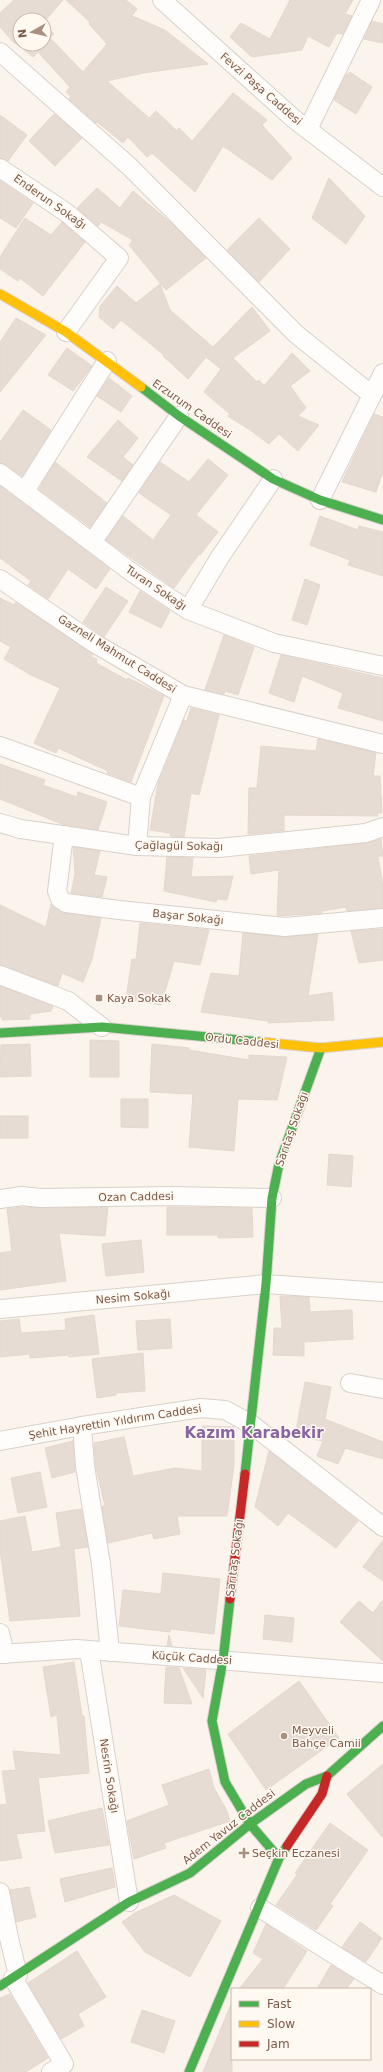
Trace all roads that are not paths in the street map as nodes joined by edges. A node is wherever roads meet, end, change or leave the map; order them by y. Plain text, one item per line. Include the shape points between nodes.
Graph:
1 (162, 0) edge
2 (371, 0) edge
3 (0, 52) edge
4 (308, 129) junction
5 (0, 168) edge
6 (383, 187) edge
7 (0, 294) edge
8 (66, 332) junction
9 (107, 361) junction
10 (383, 373) edge
11 (372, 395) junction
12 (179, 416) junction
13 (0, 473) edge
14 (273, 479) junction
15 (25, 491) junction
16 (320, 500) junction
17 (383, 520) edge
18 (93, 541) junction
19 (0, 579) edge
20 (188, 610) junction
21 (383, 666) edge
22 (183, 694) junction
23 (383, 744) edge
24 (0, 746) edge
25 (141, 796) junction
26 (0, 823) edge
27 (383, 826) edge
28 (64, 835) junction
29 (137, 846) junction
30 (383, 918) edge
31 (0, 975) edge
32 (102, 1027) junction
33 (0, 1033) edge
34 (383, 1042) edge
35 (321, 1048) junction
36 (272, 1198) junction
37 (0, 1199) edge
38 (266, 1284) junction
39 (383, 1292) edge
40 (0, 1309) edge
41 (350, 1382) dead end
42 (383, 1389) edge
43 (251, 1424) junction
44 (82, 1426) junction
45 (0, 1441) edge
46 (383, 1527) edge
47 (0, 1633) edge
48 (89, 1650) junction
49 (110, 1652) junction
50 (2, 1654) edge
51 (223, 1660) junction
52 (383, 1673) edge
53 (380, 1732) edge
54 (327, 1776) junction
55 (250, 1824) junction
56 (279, 1858) junction
57 (0, 1892) edge
58 (129, 1902) junction
59 (260, 1908) junction
60 (4, 1937) edge
61 (10, 1980) edge
62 (383, 1986) edge
63 (52, 2072) edge
64 (189, 2072) edge

1 - 4 street, Fevzi Paşa Caddesi
2 - 4 street
3 - 11 street via 130,167 296,334
4 - 6 street, Fevzi Paşa Caddesi
5 - 8 street, Enderun Sokağı via 67,213 119,258
7 - 8 street, Erzurum Caddesi
8 - 9 street, Erzurum Caddesi
9 - 12 street, Erzurum Caddesi
9 - 15 street
10 - 11 street
11 - 16 street
12 - 14 street, Erzurum Caddesi
12 - 18 street
13 - 15 street, Turan Sokağı
14 - 16 street, Erzurum Caddesi
14 - 20 street via 220,557
15 - 18 street, Turan Sokağı
16 - 17 street, Erzurum Caddesi
18 - 20 street, Turan Sokağı via 134,574
19 - 22 street, Gazneli Mahmut Caddesi via 94,643
20 - 21 street, Turan Sokağı via 274,643
22 - 23 street, Gazneli Mahmut Caddesi
22 - 25 street
24 - 25 street
25 - 29 street
26 - 28 street, Çağlagül Sokağı via 21,829
27 - 29 street, Çağlagül Sokağı via 366,833 219,848
28 - 29 street, Çağlagül Sokağı
28 - 30 street, Başar Sokağı via 56,892 66,903 285,927
31 - 32 street via 68,1001
32 - 33 street, Ordu Caddesi
32 - 35 street, Ordu Caddesi
34 - 35 street, Ordu Caddesi
35 - 36 street, Sarıtaş Sokağı via 279,1164
36 - 37 street, Ozan Caddesi via 22,1196
36 - 38 street, Sarıtaş Sokağı
38 - 39 street
38 - 40 street, Nesim Sokağı
38 - 43 street, Sarıtaş Sokağı
41 - 42 street
43 - 44 street, Şehit Hayrettin Yıldırım Caddesi via 225,1410 201,1408
43 - 46 street, Şehit Hayrettin Yıldırım Caddesi
43 - 51 street, Sarıtaş Sokağı
44 - 45 street, Şehit Hayrettin Yıldırım Caddesi
44 - 49 street
47 - 50 street
48 - 49 street, Küçük Caddesi
48 - 50 street, Küçük Caddesi
48 - 58 street, Nesrin Sokağı
49 - 51 street, Küçük Caddesi
51 - 52 street, Küçük Caddesi
51 - 55 street, Sarıtaş Sokağı via 212,1721 225,1782
53 - 54 street, Adem Yavuz Caddesi
54 - 55 street, Adem Yavuz Caddesi via 306,1784
54 - 56 street via 322,1794
55 - 56 street, Sarıtaş Sokağı
55 - 58 street, Adem Yavuz Caddesi via 190,1873
56 - 59 street
57 - 60 street
58 - 61 street, Adem Yavuz Caddesi
59 - 62 street
59 - 64 street
60 - 61 street
61 - 63 street via 64,2064

